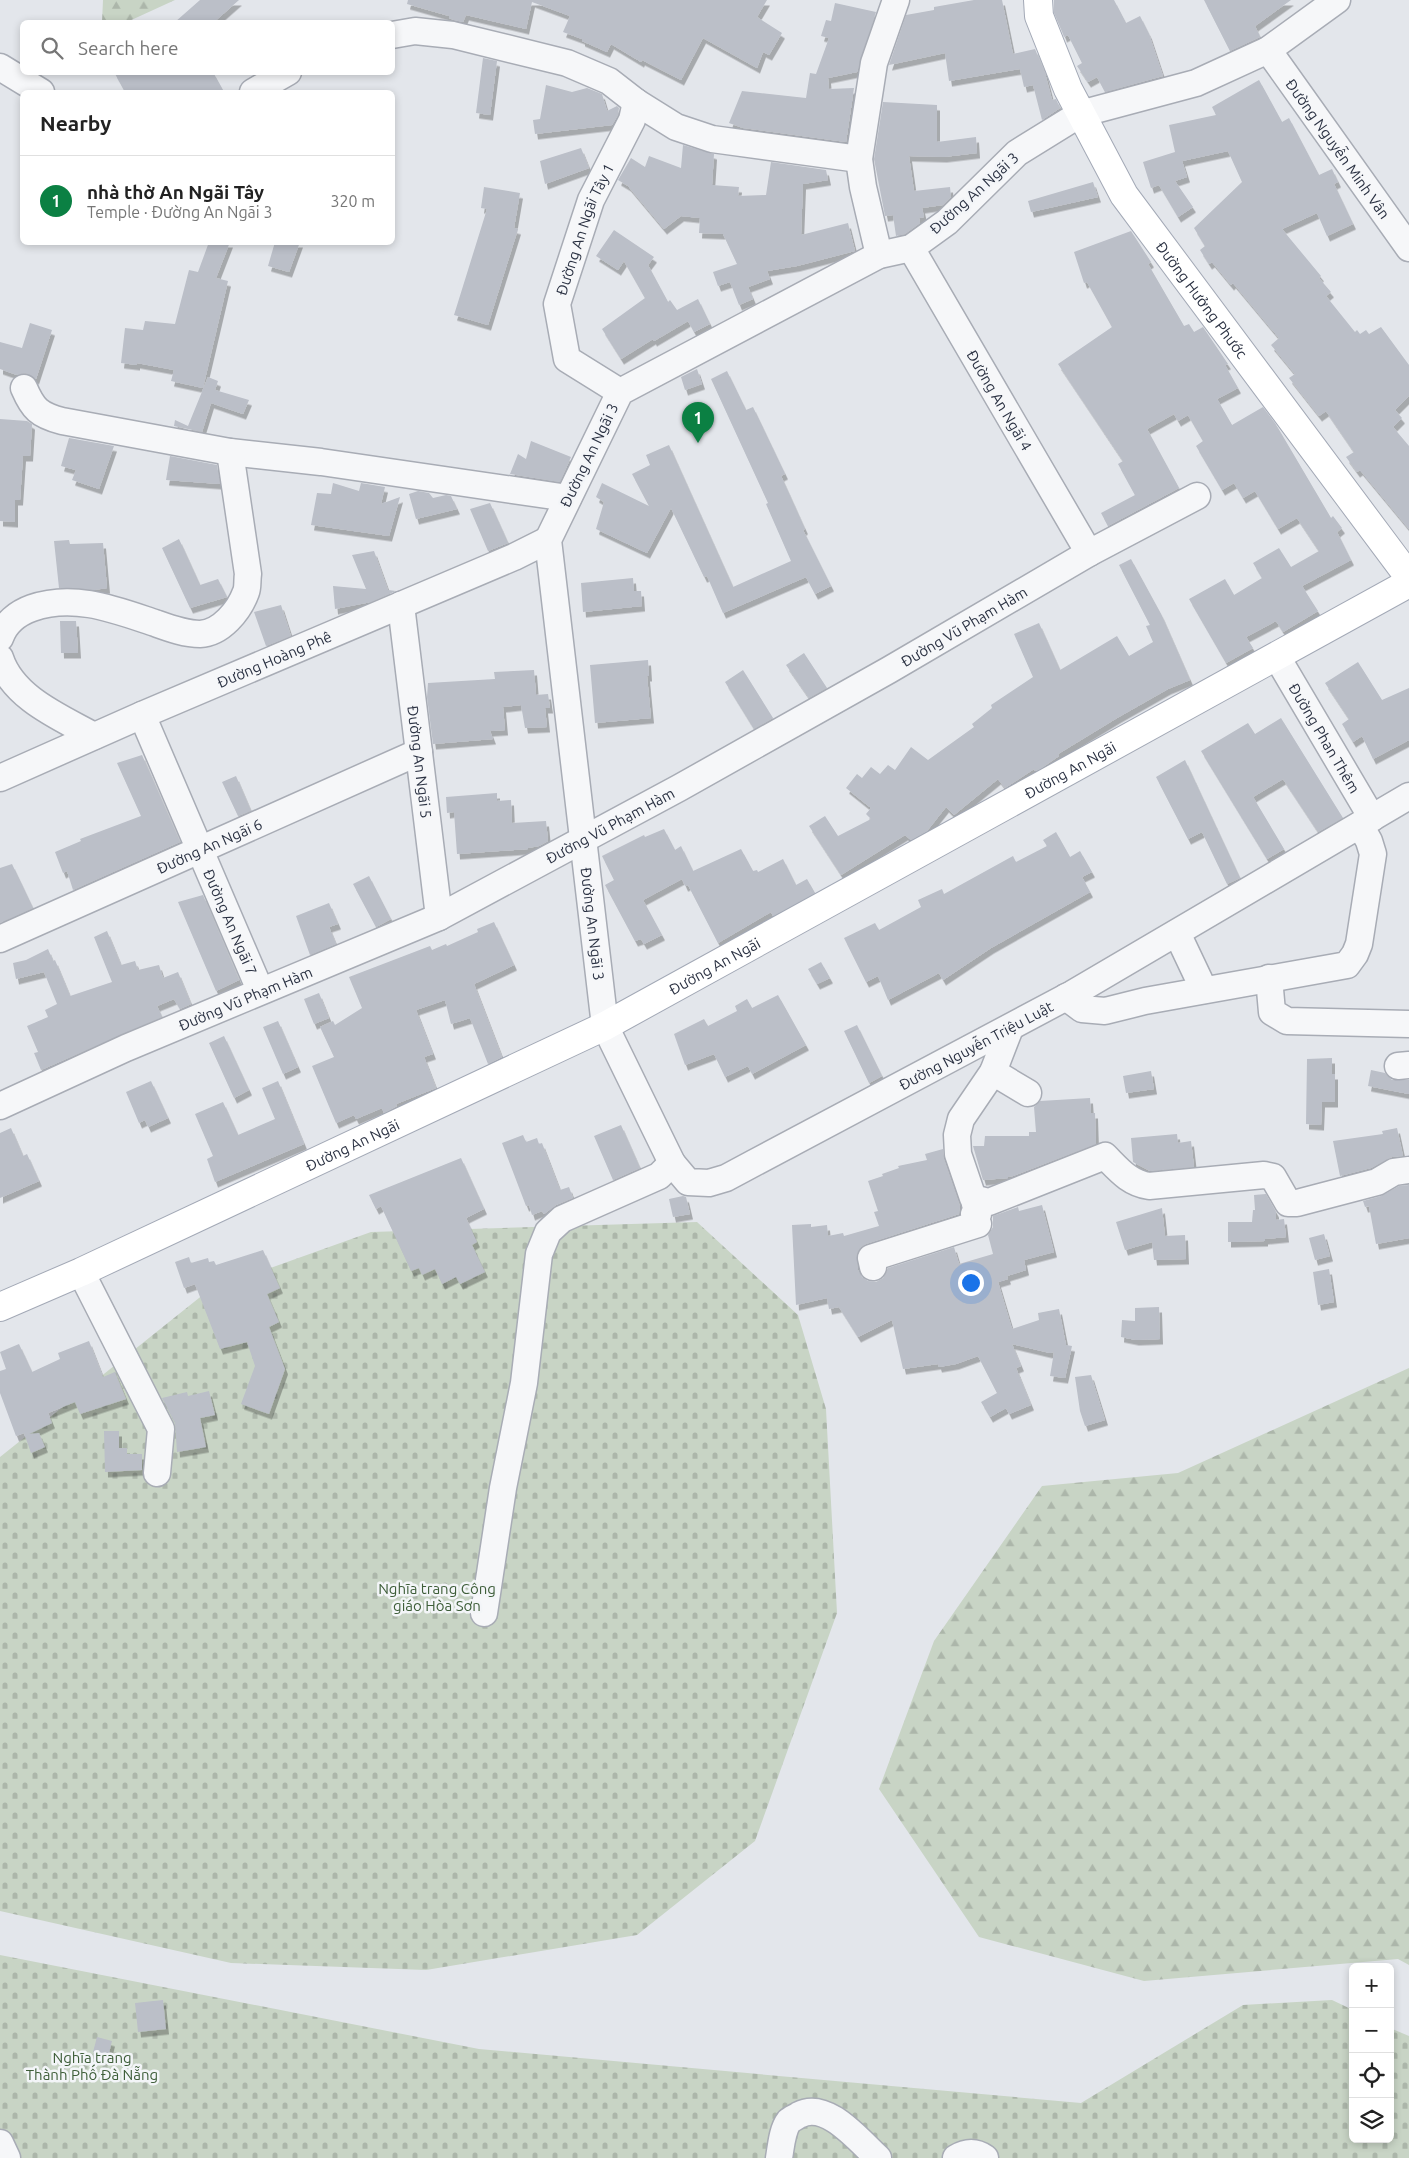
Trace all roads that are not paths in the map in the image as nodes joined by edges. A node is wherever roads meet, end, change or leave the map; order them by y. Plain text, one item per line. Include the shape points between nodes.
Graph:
1 (896, 0) edge
2 (1038, 0) edge
3 (1337, 0) edge
4 (395, 34) edge
5 (1268, 50) junction
6 (0, 66) edge
7 (283, 75) edge
8 (38, 90) edge
9 (256, 90) edge
10 (636, 102) junction
11 (1080, 114) junction
12 (859, 158) junction
13 (911, 248) junction
14 (1409, 248) edge
15 (879, 255) junction
16 (24, 388) dead end
17 (620, 392) junction
18 (230, 452) junction
19 (1197, 496) dead end
20 (568, 498) junction
21 (548, 540) junction
22 (1089, 553) junction
23 (1409, 577) edge
24 (1409, 583) edge
25 (402, 605) junction
26 (0, 638) edge
27 (1277, 656) junction
28 (0, 658) edge
29 (142, 715) junction
30 (94, 736) junction
31 (419, 752) junction
32 (0, 778) edge
33 (1409, 796) edge
34 (1366, 821) junction
35 (582, 840) junction
36 (200, 850) junction
37 (439, 917) junction
38 (1176, 933) junction
39 (0, 939) edge
40 (1269, 978) junction
41 (260, 990) junction
42 (1204, 990) junction
43 (1066, 997) junction
44 (1409, 1024) edge
45 (605, 1026) junction
46 (1010, 1028) junction
47 (993, 1072) junction
48 (1028, 1093) dead end
49 (0, 1106) edge
50 (672, 1163) junction
51 (1409, 1170) edge
52 (983, 1202) junction
53 (873, 1266) dead end
54 (81, 1272) junction
55 (0, 1307) edge
56 (157, 1473) dead end
57 (484, 1613) dead end
58 (0, 2143) edge
59 (8, 2158) edge
60 (779, 2158) edge
61 (878, 2158) edge
62 (956, 2158) edge
63 (985, 2158) edge

1 - 12 street via 874,63
2 - 11 main road, Đường Hưởng Phước via 1039,16
3 - 5 street, Đường An Ngãi 3
4 - 10 street via 415,31 453,35 567,63 610,81
5 - 11 street, Đường An Ngãi 3 via 1196,83
5 - 14 street, Đường Nguyễn Minh Vân
6 - 8 street
7 - 9 street
10 - 12 street via 676,126 712,139
10 - 17 street, Đường An Ngãi Tây 1 via 632,120 591,200 557,304 567,359
11 - 13 street, Đường An Ngãi 3 via 1017,153 947,222
11 - 23 main road, Đường Hưởng Phước via 1124,195
12 - 15 street
13 - 15 street, Đường An Ngãi 3
13 - 22 street, Đường An Ngãi 4
15 - 17 street, Đường An Ngãi 3
16 - 18 street via 35,408 52,418
17 - 20 street, Đường An Ngãi 3
18 - 20 street
18 - 26 street via 248,574 241,603 222,625 199,634 183,632 99,606 64,602 24,611 6,625
19 - 22 street, Đường Vũ Phạm Hàm
20 - 21 street, Đường An Ngãi 3
21 - 25 street, Đường Hoàng Phê
21 - 35 street, Đường An Ngãi 3
22 - 35 street, Đường Vũ Phạm Hàm via 880,675
24 - 27 main road, Đường An Ngãi
25 - 29 street, Đường Hoàng Phê
25 - 31 street, Đường An Ngãi 5
27 - 34 street, Đường Phan Thêm
27 - 45 main road, Đường An Ngãi
28 - 30 street via 12,682 26,695
29 - 30 street, Đường Hoàng Phê
29 - 36 street, Đường An Ngãi 7
30 - 32 street, Đường Hoàng Phê
31 - 36 street, Đường An Ngãi 6
31 - 37 street, Đường An Ngãi 5
33 - 34 street, Đường Nguyễn Triệu Luật
34 - 38 street, Đường Nguyễn Triệu Luật
34 - 40 street, Đường Phan Thêm via 1373,854 1356,954 1341,967
35 - 37 street, Đường Vũ Phạm Hàm
35 - 45 street, Đường An Ngãi 3
36 - 39 street, Đường An Ngãi 6
36 - 41 street, Đường An Ngãi 7
37 - 41 street, Đường Vũ Phạm Hàm
38 - 42 street
38 - 43 street, Đường Nguyễn Triệu Luật
40 - 42 street, Đường Phan Thêm
40 - 44 street via 1272,1012 1287,1021
41 - 49 street, Đường Vũ Phạm Hàm
42 - 43 street, Đường Phan Thêm via 1095,1012 1082,1009
43 - 46 street, Đường Nguyễn Triệu Luật
45 - 50 street, Đường Nguyễn Triệu Luật
45 - 54 main road, Đường An Ngãi
46 - 47 street
46 - 50 street, Đường Nguyễn Triệu Luật via 726,1178 710,1183 688,1182
47 - 48 street
47 - 52 street via 961,1119 957,1136 958,1154 973,1198
50 - 57 street via 659,1176 562,1218 548,1232 539,1254 524,1383 503,1488
51 - 52 street via 1394,1172 1377,1182 1288,1203 1273,1177 1264,1175 1149,1186 1128,1180 1105,1156
52 - 53 street via 975,1204 978,1224 871,1258
54 - 55 main road, Đường An Ngãi
54 - 56 street via 161,1429
58 - 59 street
60 - 61 street via 789,2121 804,2112 818,2112 833,2118
62 - 63 street via 964,2153 978,2153

